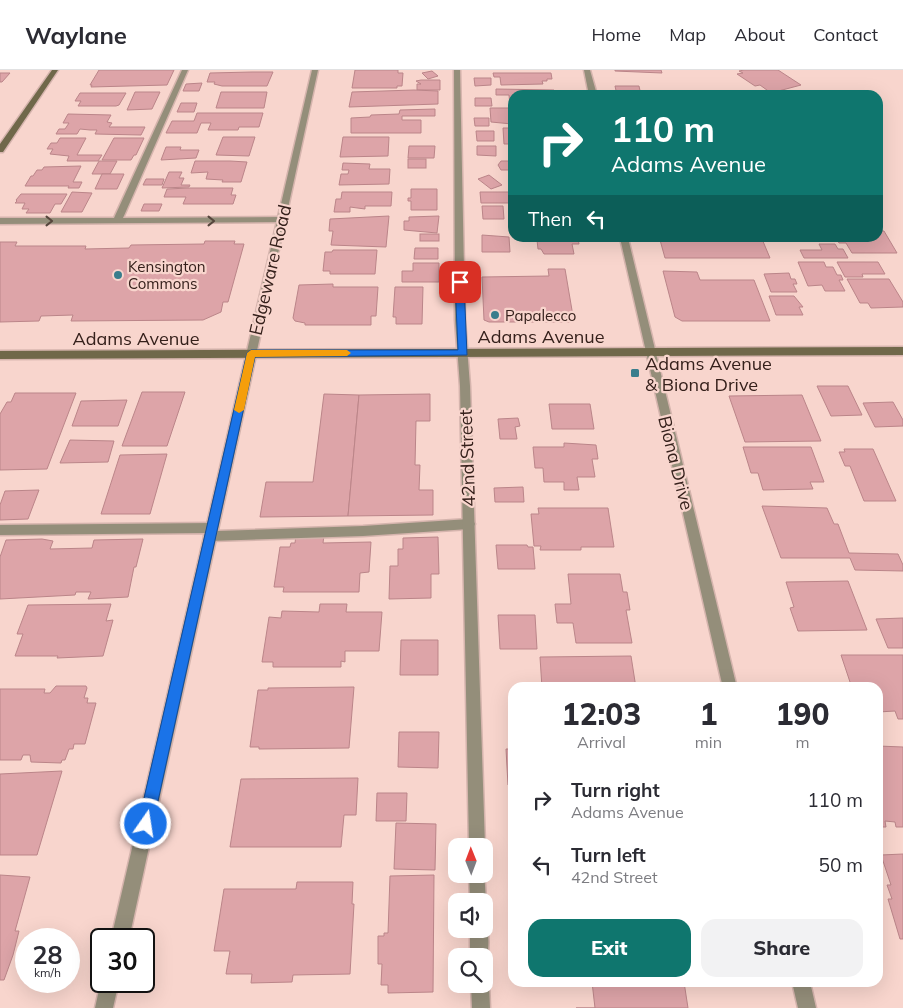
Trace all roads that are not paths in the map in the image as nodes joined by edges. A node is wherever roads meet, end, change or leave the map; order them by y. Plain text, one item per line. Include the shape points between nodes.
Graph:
1 (55, 70) edge
2 (185, 70) edge
3 (315, 70) edge
4 (457, 70) edge
5 (587, 70) edge
6 (592, 90) edge
7 (0, 150) edge
8 (282, 220) junction
9 (0, 221) edge
10 (117, 221) junction
11 (625, 242) edge
12 (903, 351) edge
13 (649, 352) junction
14 (251, 353) junction
15 (463, 353) junction
16 (0, 354) edge
17 (469, 524) junction
18 (0, 530) edge
19 (211, 532) junction
20 (729, 682) edge
21 (477, 838) edge
22 (122, 928) edge
23 (802, 987) edge
24 (107, 993) edge
25 (480, 993) edge
26 (104, 1008) edge
27 (481, 1008) edge
28 (807, 1008) edge

1 - 7 main road
2 - 10 street
3 - 8 street, Edgeware Road
4 - 15 street, 42nd Street
5 - 6 street
10 -> 8 street
8 - 14 street, Edgeware Road
9 -> 10 street
11 - 13 street, Biona Drive
12 - 13 main road, Adams Avenue
13 - 15 main road, Adams Avenue
13 - 20 street, Biona Drive
14 - 15 main road, Adams Avenue
14 - 16 main road, Adams Avenue
14 - 19 street, Edgeware Road
15 - 17 street, 42nd Street
17 - 19 street via 363,531
17 - 21 street, 42nd Street
18 - 19 street
19 - 22 street, Edgeware Road
23 - 28 street
24 - 26 street
25 - 27 street

